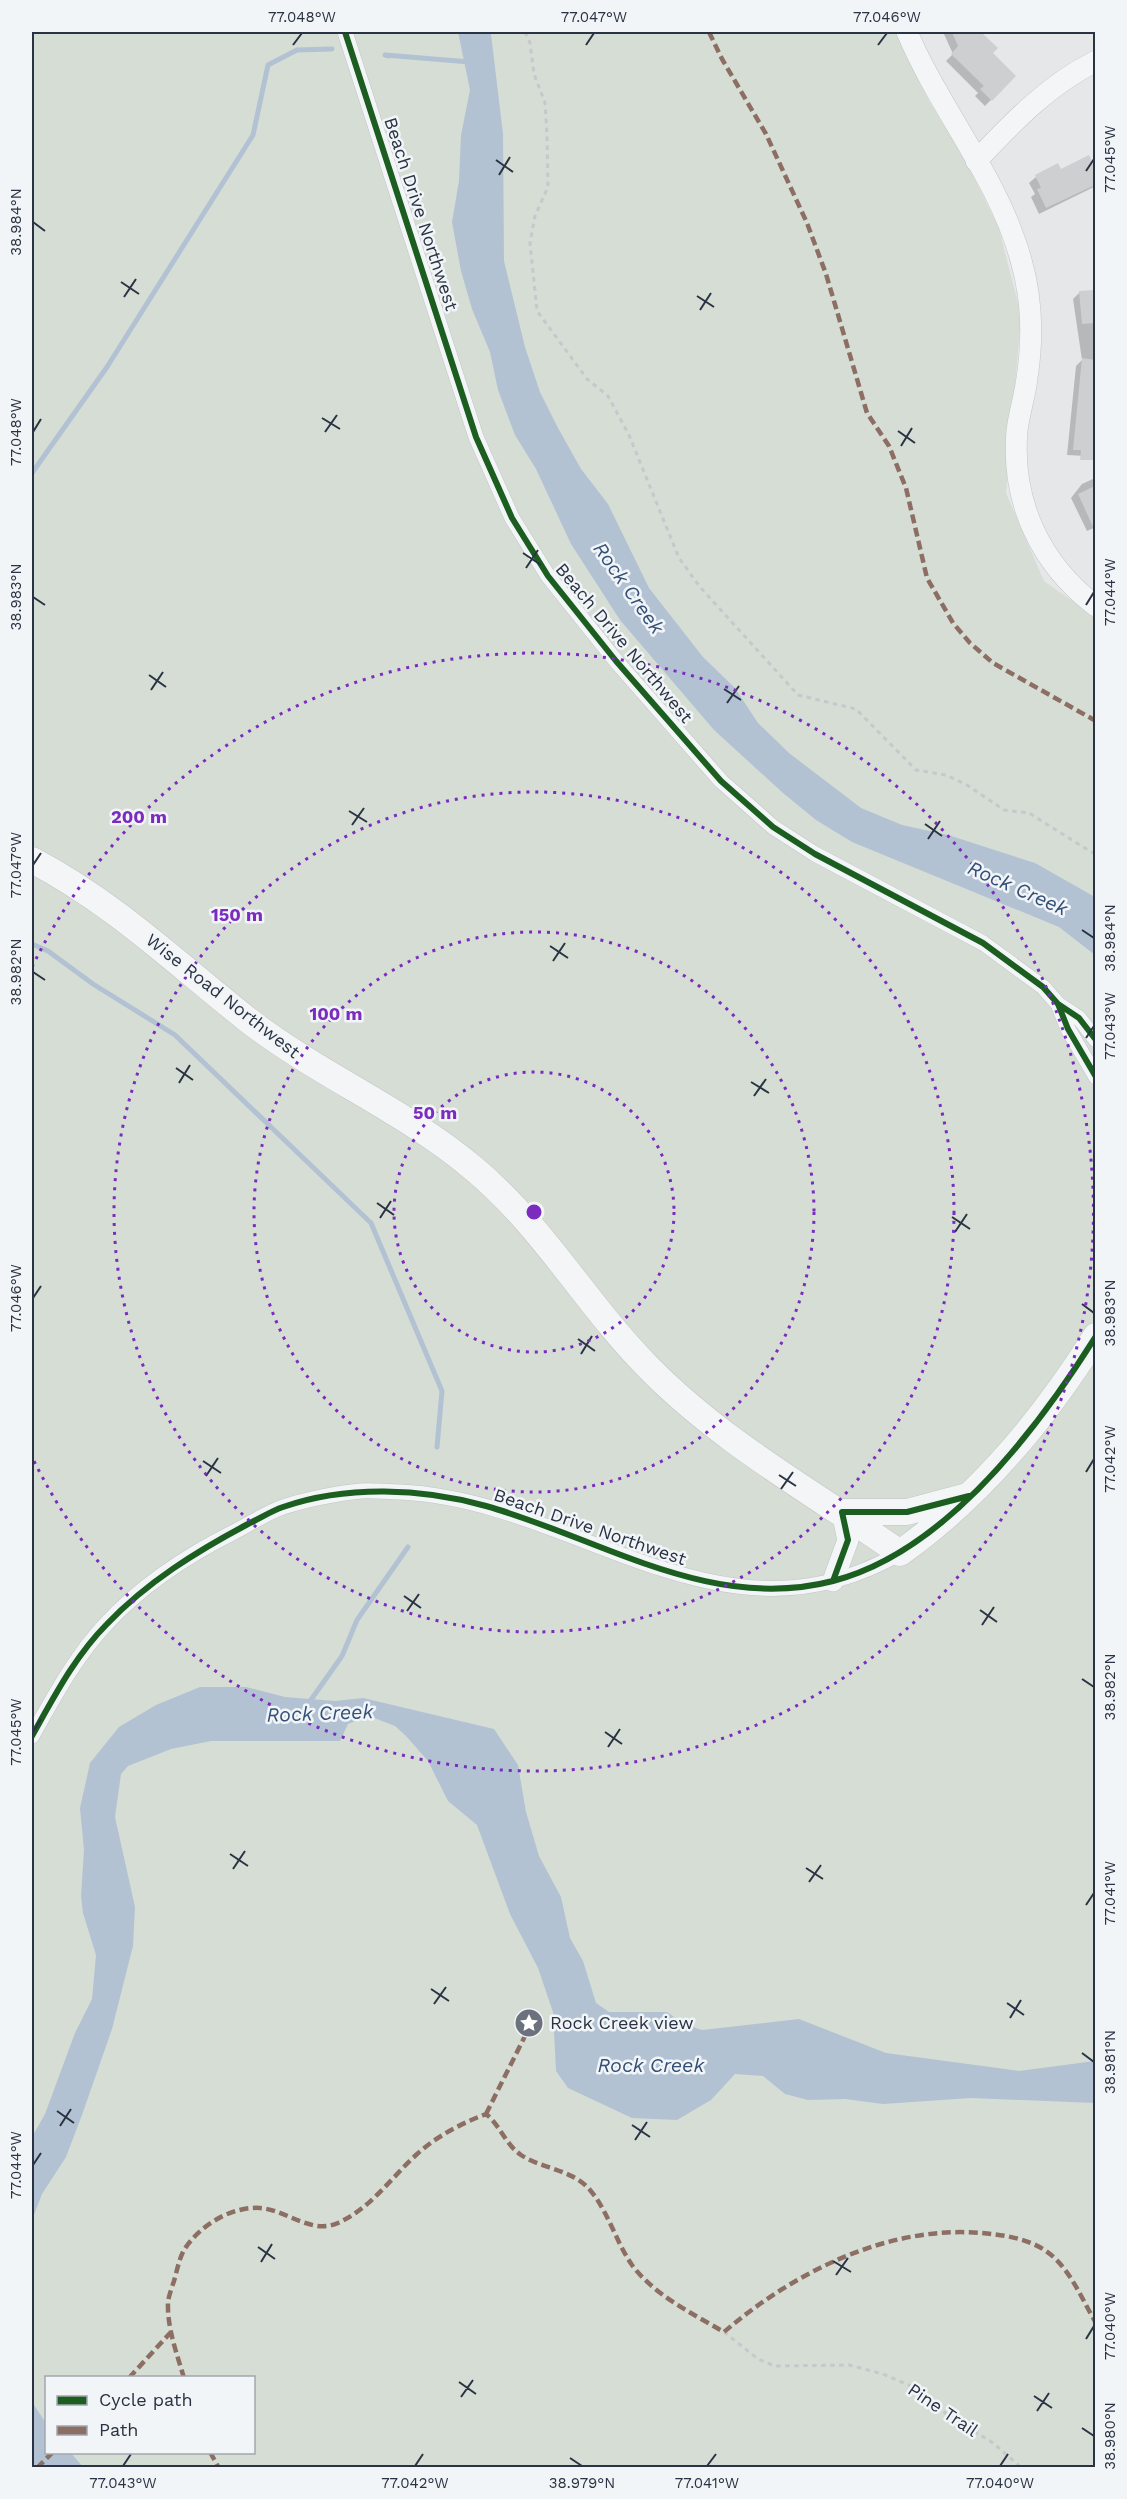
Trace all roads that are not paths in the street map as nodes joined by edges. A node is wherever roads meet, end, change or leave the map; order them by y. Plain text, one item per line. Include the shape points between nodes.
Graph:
1 (345, 32) edge
2 (907, 32) edge
3 (1095, 61) edge
4 (976, 161) junction
5 (1095, 606) edge
6 (32, 860) edge
7 (1058, 1004) junction
8 (1079, 1018) junction
9 (1095, 1021) edge
10 (1095, 1040) edge
11 (1089, 1054) edge
12 (1095, 1077) edge
13 (1095, 1336) edge
14 (970, 1496) junction
15 (842, 1512) junction
16 (900, 1552) junction
17 (833, 1581) junction
18 (32, 1736) edge

1 - 7 street, Beach Drive Northwest via 476,436 512,518 548,576 721,781 773,827 815,854 982,943 1034,979
2 - 4 street
3 - 4 street via 1038,98
4 - 5 street via 1009,224 1028,298 1030,352 1017,450 1024,505 1052,563
6 - 15 street, Wise Road Northwest via 110,906 279,1043 417,1127 473,1168 539,1233 615,1331 673,1391 728,1437
7 - 8 street, Beach Drive Northwest
7 - 11 street, Beach Drive Northwest via 1068,1029
8 - 9 street
8 - 10 street, Beach Drive Northwest
11 - 12 street, Beach Drive Northwest
13 - 14 street, Beach Drive Northwest via 1034,1424
14 - 15 street via 907,1512
14 - 16 street, Beach Drive Northwest
15 - 16 street, Wise Road Northwest
15 - 17 street via 848,1540
16 - 17 street, Beach Drive Northwest via 878,1566
17 - 18 street, Beach Drive Northwest via 794,1588 750,1589 699,1580 486,1506 427,1494 361,1491 282,1507 201,1549 144,1590 106,1624 67,1674

